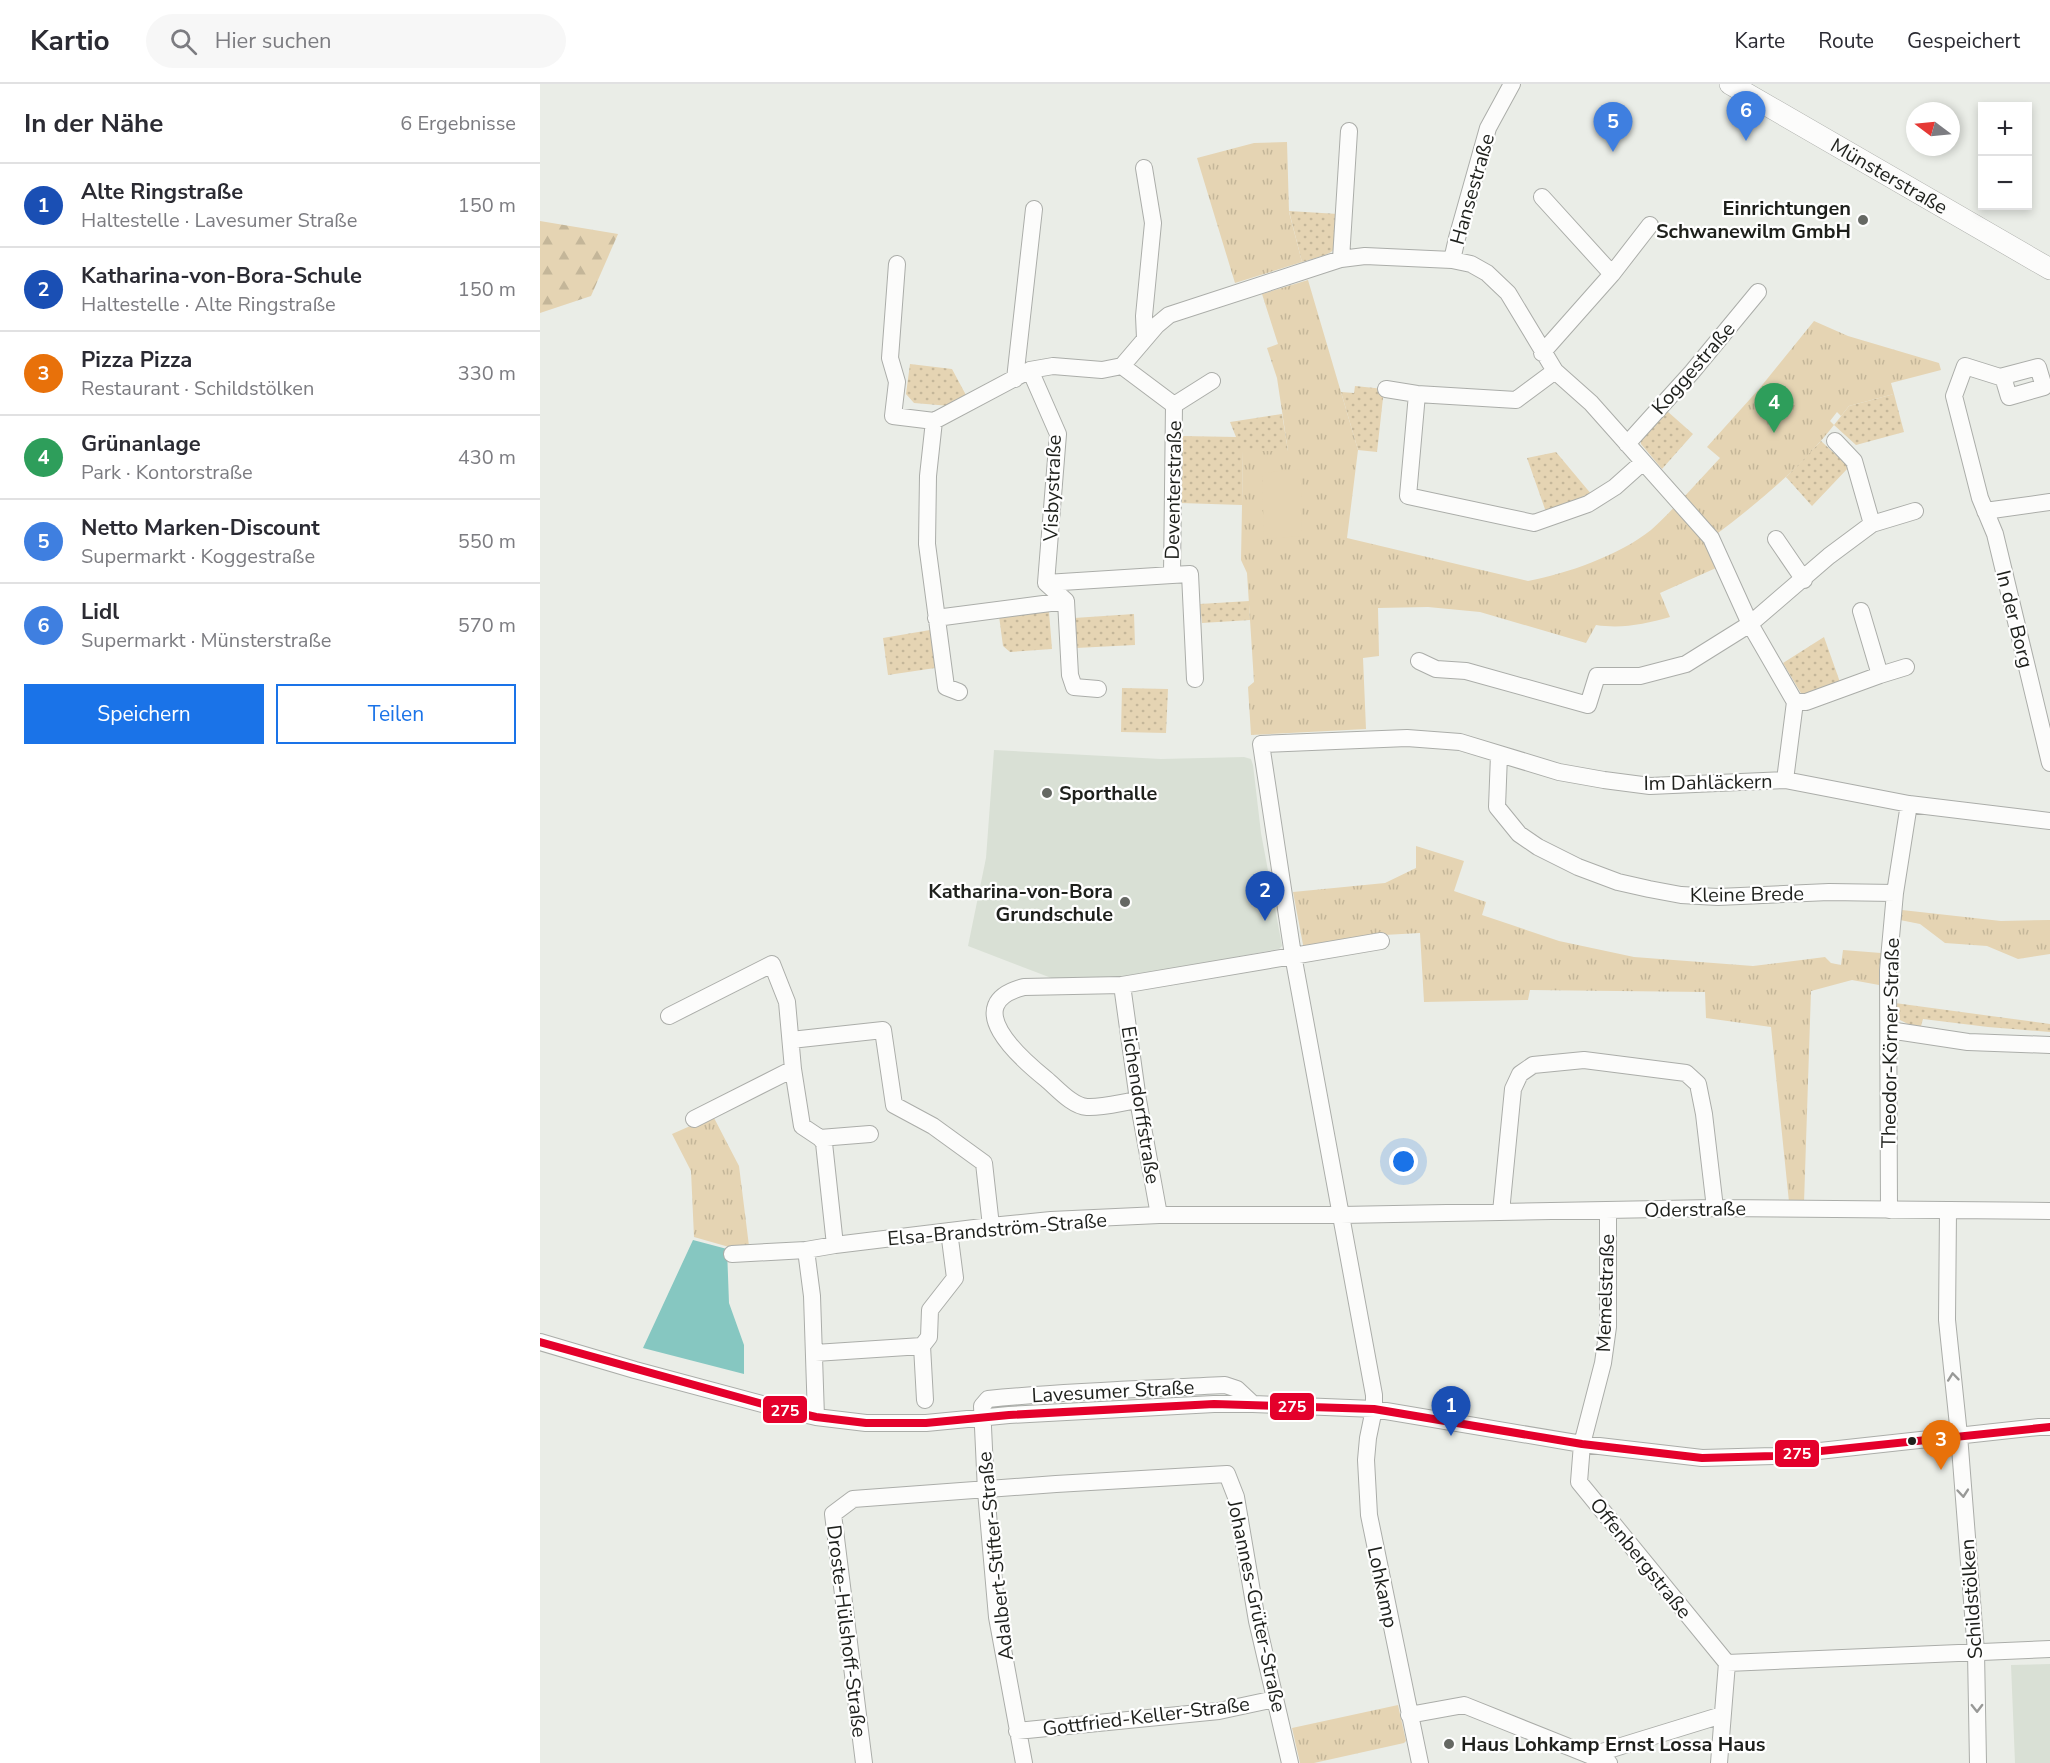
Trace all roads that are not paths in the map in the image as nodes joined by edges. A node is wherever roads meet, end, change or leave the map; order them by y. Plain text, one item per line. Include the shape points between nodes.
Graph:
1 (1512, 84) edge
2 (1730, 84) edge
3 (1349, 131) dead end
4 (1144, 168) dead end
5 (1542, 196) dead end
6 (1034, 208) dead end
7 (1650, 225) dead end
8 (1341, 259) junction
9 (1452, 260) junction
10 (897, 264) dead end
11 (2050, 269) edge
12 (1612, 274) junction
13 (1758, 291) dead end
14 (1145, 339) junction
15 (1542, 353) junction
16 (1122, 366) junction
17 (1030, 370) junction
18 (1555, 371) junction
19 (2003, 377) dead end
20 (1015, 379) junction
21 (1212, 381) dead end
22 (1386, 389) dead end
23 (1417, 393) junction
24 (1174, 405) junction
25 (934, 421) junction
26 (1835, 441) dead end
27 (1627, 444) junction
28 (1643, 462) junction
29 (2050, 502) edge
30 (1915, 511) dead end
31 (1985, 511) junction
32 (1872, 524) junction
33 (1776, 539) dead end
34 (1172, 576) junction
35 (1804, 580) junction
36 (1046, 583) junction
37 (1066, 601) junction
38 (1861, 611) dead end
39 (936, 618) junction
40 (1750, 624) junction
41 (1419, 662) dead end
42 (1906, 667) dead end
43 (1880, 675) junction
44 (1196, 679) dead end
45 (1098, 689) dead end
46 (959, 693) dead end
47 (1795, 702) junction
48 (1261, 744) joint
49 (1499, 755) junction
50 (2050, 763) edge
51 (1785, 780) junction
52 (1909, 804) junction
53 (2050, 821) edge
54 (1895, 893) junction
55 (1380, 942) dead end
56 (1293, 956) junction
57 (1122, 985) junction
58 (669, 1016) dead end
59 (1889, 1030) junction
60 (790, 1040) junction
61 (2050, 1045) edge
62 (793, 1069) junction
63 (1138, 1100) junction
64 (694, 1119) dead end
65 (870, 1134) dead end
66 (820, 1138) junction
67 (1715, 1208) junction
68 (1889, 1210) junction
69 (1608, 1211) junction
70 (1948, 1211) junction
71 (2050, 1211) edge
72 (1501, 1212) junction
73 (1159, 1215) junction
74 (1341, 1215) junction
75 (991, 1226) junction
76 (949, 1231) junction
77 (836, 1245) junction
78 (806, 1250) junction
79 (732, 1254) dead end
80 (540, 1342) edge
81 (922, 1346) junction
82 (815, 1353) junction
83 (925, 1400) dead end
84 (1374, 1409) junction
85 (816, 1417) junction
86 (982, 1418) junction
87 (2050, 1427) edge
88 (1959, 1435) junction
89 (1582, 1444) junction
90 (986, 1491) junction
91 (2050, 1649) edge
92 (1976, 1652) junction
93 (1727, 1663) junction
94 (1275, 1699) junction
95 (1409, 1714) junction
96 (1722, 1715) junction
97 (1017, 1731) junction
98 (1592, 1755) junction
99 (864, 1763) edge
100 (1024, 1763) edge
101 (1290, 1763) edge
102 (1420, 1763) edge
103 (1609, 1763) edge
104 (1719, 1763) edge
105 (1978, 1763) edge

1 - 9 street, Hansestraße via 1488,128
2 - 11 main road, Münsterstraße
3 - 8 street
4 - 14 street via 1153,223
5 - 12 street
6 - 20 street
7 - 12 street
8 - 9 street, Hansestraße via 1365,256
8 - 14 street, Hansestraße via 1169,315
9 - 15 street via 1471,264 1497,281
10 - 25 street via 890,358 897,382 893,416
12 - 15 street
13 - 27 street, Koggestraße
14 - 16 street, Hansestraße
15 - 18 street
16 - 17 street via 1102,370 1053,366
16 - 24 street, Deventerstraße
17 - 20 street
17 - 36 street, Visbystraße via 1058,434
18 - 23 street via 1516,400
18 - 27 street via 1591,403
19 - 31 street, In der Borg via 1965,366 1954,396
20 - 25 street
21 - 24 street, Deventerstraße
22 - 23 street
23 - 28 street via 1408,496 1534,523 1588,504
24 - 34 street, Deventerstraße
25 - 39 street via 927,544
26 - 32 street via 1854,461
27 - 28 street
28 - 40 street via 1711,538
29 - 31 street
30 - 32 street
31 - 50 street, In der Borg via 1995,534
32 - 35 street
33 - 35 street
34 - 36 street, Deventerstraße
34 - 44 street, Deventerstraße via 1190,574
35 - 40 street
36 - 37 street
37 - 39 street
37 - 45 street via 1074,687
38 - 43 street
39 - 46 street via 946,687
40 - 41 street via 1686,664 1640,676 1597,676 1587,705
40 - 47 street
42 - 43 street
43 - 47 street via 1806,702
47 - 51 street
48 - 49 street, Im Dahläckern via 1407,738 1460,742
48 - 56 street, Lohkamp
49 - 51 street, Im Dahläckern via 1559,772 1650,786
49 - 54 street, Kleine Brede via 1497,807 1519,834 1578,867 1618,882 1681,896
51 - 52 street, Im Dahläckern
52 - 53 street, Im Dahläckern
52 - 54 street, Theodor-Körner-Straße
54 - 59 street, Theodor-Körner-Straße via 1887,979
55 - 56 street
56 - 57 street
56 - 74 street, Lohkamp
57 - 63 street, Eichendorffstraße
57 - 63 street via 1024,987 1009,991 995,1011 998,1031 1007,1044 1071,1100 1086,1107
58 - 60 street via 772,964 787,1002
59 - 61 street via 1968,1042
59 - 68 street, Theodor-Körner-Straße
60 - 62 street
60 - 75 street via 884,1030 894,1105 933,1126 984,1163
62 - 64 street
62 - 66 street via 802,1126
63 - 73 street, Eichendorffstraße
65 - 66 street
66 - 77 street via 827,1160
67 - 68 street, Oderstraße
67 - 69 street, Oderstraße
67 - 72 street via 1698,1084 1686,1073 1584,1060 1533,1065 1520,1074 1513,1089
68 - 70 street, Oderstraße
69 - 72 street, Oderstraße
69 - 89 street, Memelstraße via 1608,1327
70 - 71 street, Oderstraße
88 -> 70 street, Schildstölken via 1947,1320
72 - 74 street, Oderstraße
73 - 74 street
73 - 75 street, Elsa-Brandström-Straße
74 - 84 street, Lohkamp
75 - 76 street, Elsa-Brandström-Straße
76 - 77 street, Elsa-Brandström-Straße
76 - 81 street via 955,1278 930,1310 929,1337
77 - 78 street, Elsa-Brandström-Straße
78 - 79 street, Elsa-Brandström-Straße
78 - 82 street
80 - 85 street, Lavesumer Straße via 646,1374
81 - 82 street
81 - 83 street
82 - 85 street
84 - 86 street, Lavesumer Straße via 1214,1404
84 - 89 street, Lavesumer Straße
84 - 95 street, Lohkamp via 1366,1460 1369,1515
85 - 86 street, Lavesumer Straße via 885,1424
86 - 90 street, Adalbert-Stifter-Straße
87 - 88 street, Lavesumer Straße
88 - 89 street, Lavesumer Straße via 1774,1456 1702,1458
88 -> 92 street, Schildstölken
89 - 93 street, Offenbergstraße via 1579,1482
90 - 94 street, Johannes-Grüter-Straße via 1227,1474 1236,1497
90 - 97 street, Adalbert-Stifter-Straße via 997,1617
90 - 99 street, Droste-Hülshoff-Straße via 853,1499 833,1514
91 - 92 street
92 - 93 street
92 -> 105 street, Schildstölken
93 - 96 street
94 - 97 street, Gottfried-Keller-Straße via 1219,1711
94 - 101 street, Johannes-Grüter-Straße
95 - 98 street via 1464,1705
95 - 102 street, Lohkamp
96 - 98 street
96 - 104 street
97 - 100 street, Adalbert-Stifter-Straße
98 - 103 street

